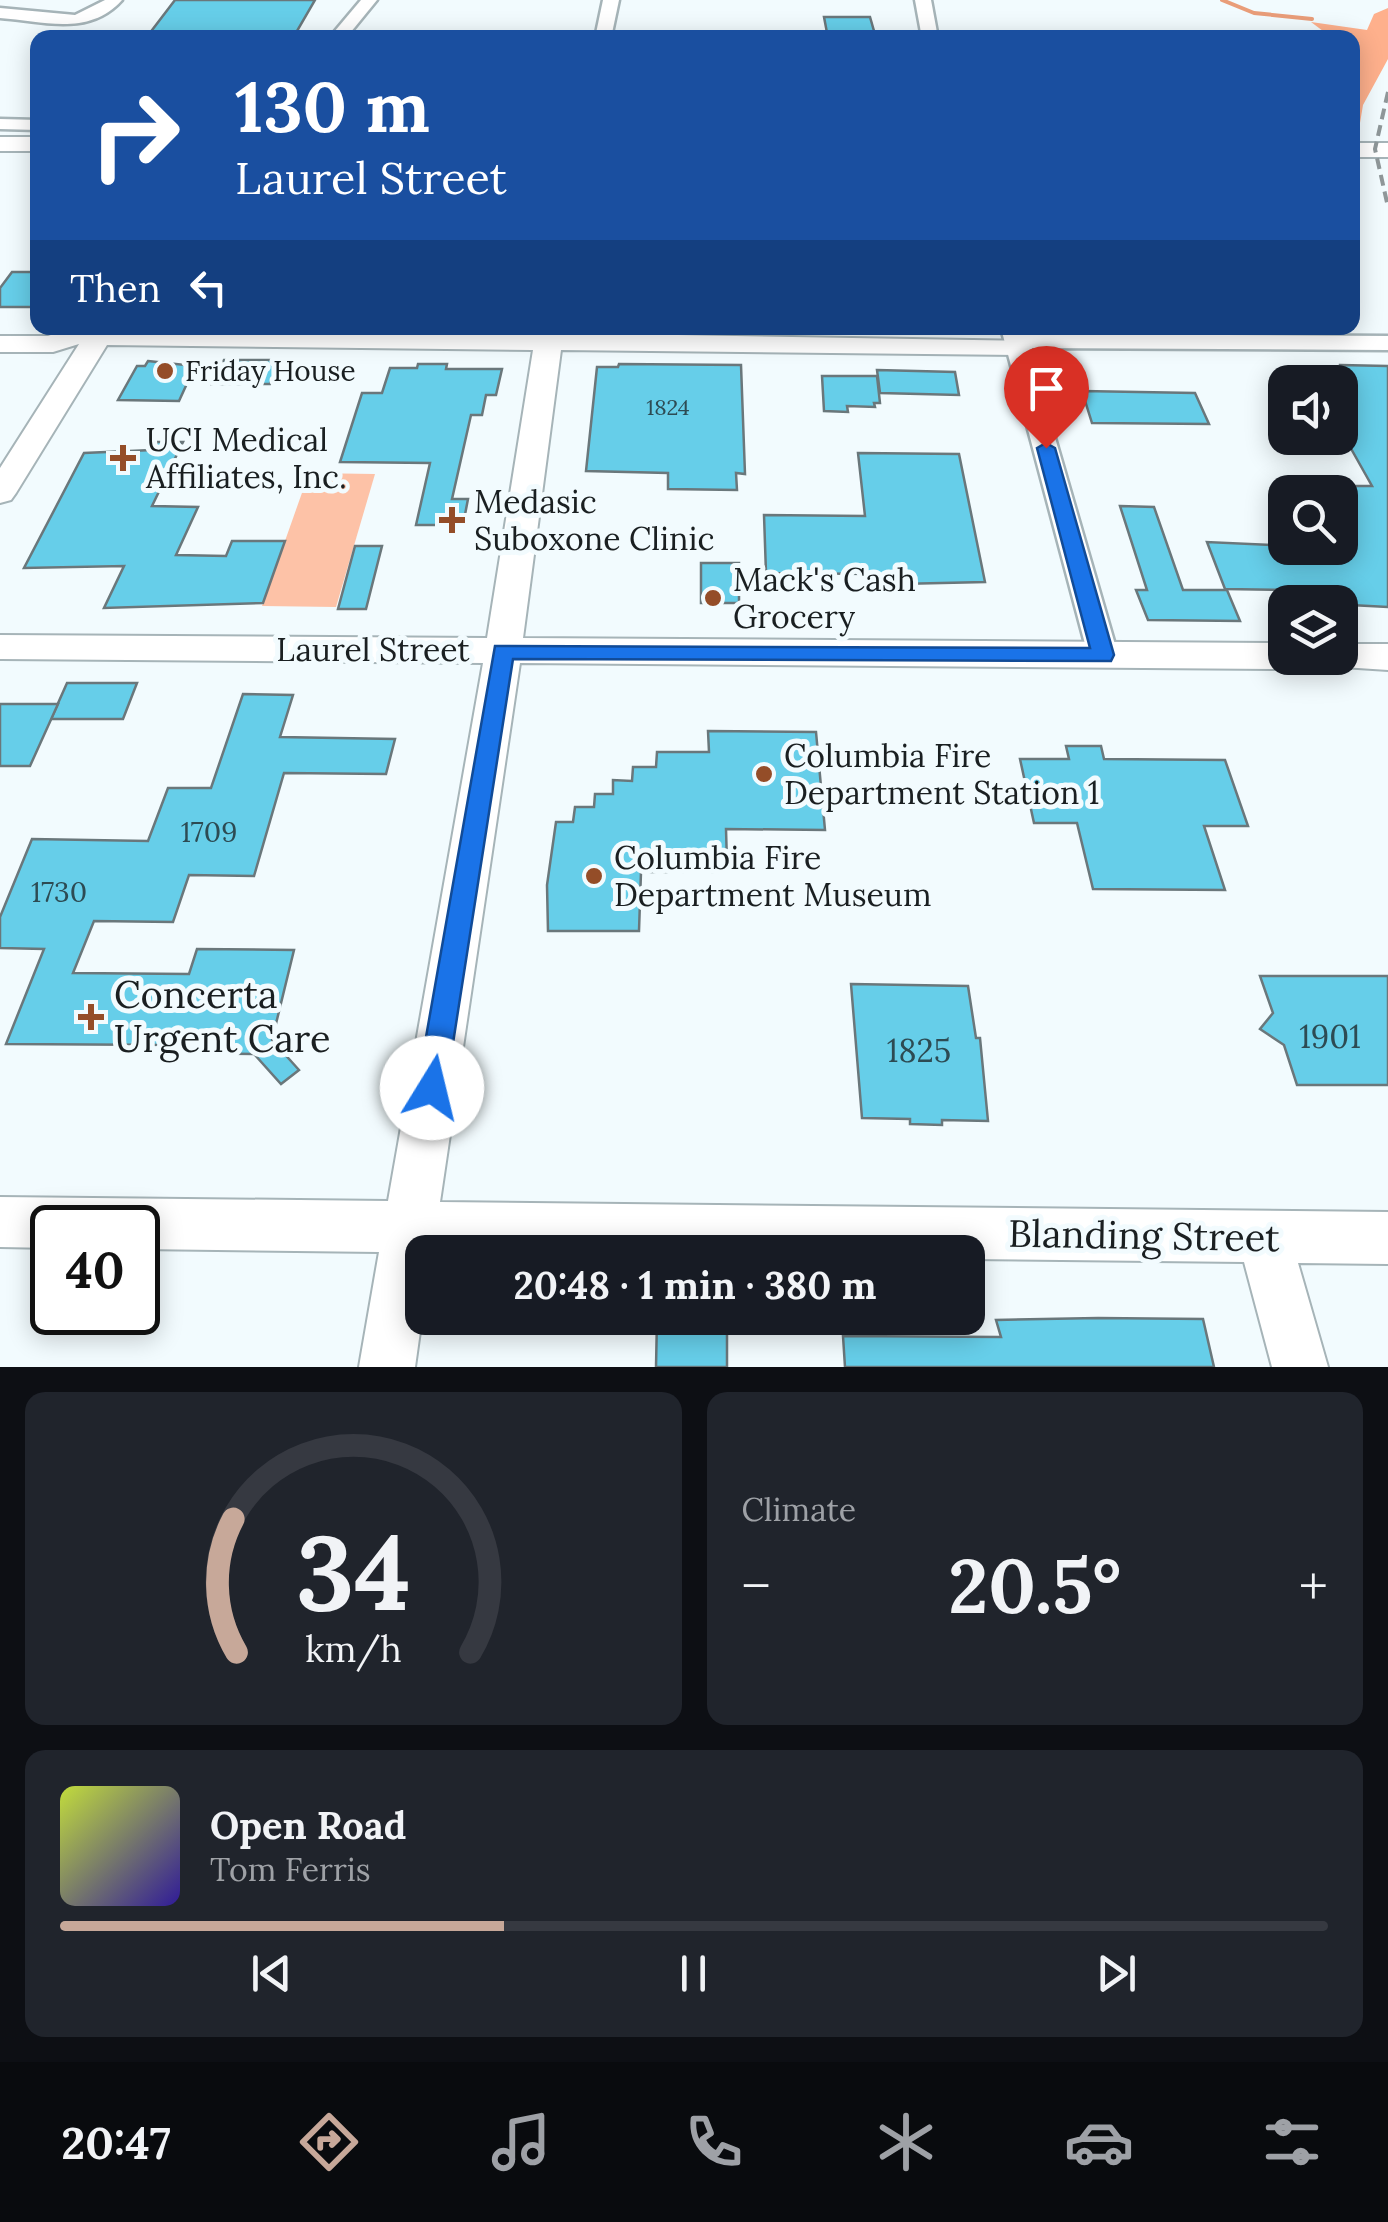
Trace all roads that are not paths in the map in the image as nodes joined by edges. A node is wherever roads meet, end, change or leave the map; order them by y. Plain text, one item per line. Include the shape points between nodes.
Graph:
1 (114, 0) edge
2 (368, 0) edge
3 (612, 0) edge
4 (923, 0) edge
5 (0, 13) edge
6 (344, 30) edge
7 (605, 30) edge
8 (929, 30) edge
9 (0, 124) edge
10 (30, 125) edge
11 (0, 144) edge
12 (30, 144) edge
13 (1360, 150) edge
14 (1388, 150) edge
15 (0, 328) edge
16 (30, 328) edge
17 (83, 335) edge
18 (89, 335) edge
19 (549, 335) edge
20 (666, 335) edge
21 (1016, 338) edge
22 (1388, 343) edge
23 (0, 344) edge
24 (0, 493) edge
25 (0, 647) edge
26 (503, 651) junction
27 (1103, 655) junction
28 (1268, 656) edge
29 (1358, 657) edge
30 (1388, 657) edge
31 (0, 1222) edge
32 (410, 1226) junction
33 (1264, 1238) junction
34 (1388, 1238) edge
35 (387, 1367) edge
36 (1300, 1367) edge

1 - 5 street via 102,12 69,20
2 - 6 street
3 - 7 street
4 - 8 street
9 - 10 street
11 - 12 street
13 - 14 street
15 - 16 street
17 - 23 street via 52,344
18 - 24 street
19 - 26 street
20 - 21 street
21 - 22 street
21 - 27 street
25 - 26 street, Laurel Street
26 - 27 street, Laurel Street
26 - 32 street
27 - 28 street, Laurel Street
29 - 30 street
31 - 32 street, Blanding Street
32 - 33 street, Blanding Street
32 - 35 street
33 - 34 street, Blanding Street
33 - 36 street

